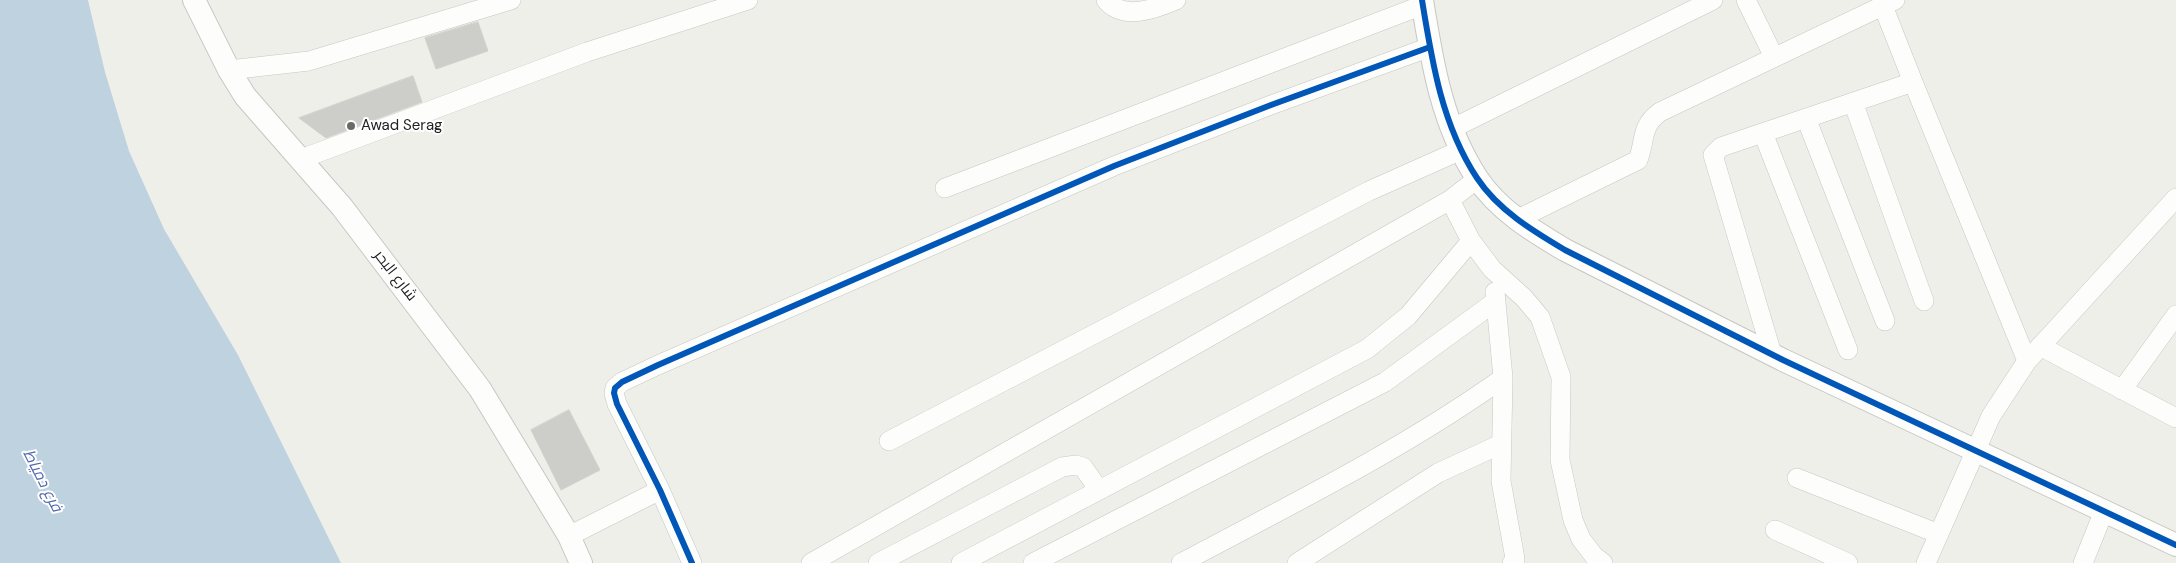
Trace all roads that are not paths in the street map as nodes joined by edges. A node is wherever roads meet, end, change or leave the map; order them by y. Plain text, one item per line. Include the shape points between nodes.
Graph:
1 (194, 0) edge
2 (511, 0) edge
3 (748, 0) edge
4 (1106, 0) edge
5 (1176, 0) edge
6 (1713, 0) edge
7 (1746, 0) edge
8 (1423, 2) edge
9 (1889, 3) edge
10 (1430, 47) junction
11 (1774, 57) junction
12 (229, 70) junction
13 (1913, 82) junction
14 (1853, 102) junction
15 (1806, 118) junction
16 (1451, 129) junction
17 (1762, 133) junction
18 (1462, 150) junction
19 (300, 159) junction
20 (1477, 179) junction
21 (945, 188) dead end
22 (2176, 198) edge
23 (1450, 200) junction
24 (1518, 219) junction
25 (1471, 241) junction
26 (1492, 268) junction
27 (1496, 301) junction
28 (1924, 301) dead end
29 (2176, 315) edge
30 (1885, 321) dead end
31 (2040, 346) junction
32 (1848, 350) dead end
33 (1772, 354) junction
34 (2027, 360) junction
35 (1503, 378) junction
36 (2122, 390) junction
37 (2176, 418) edge
38 (889, 441) dead end
39 (1501, 444) junction
40 (1975, 450) junction
41 (1797, 478) dead end
42 (660, 490) junction
43 (1099, 490) junction
44 (2104, 511) junction
45 (1775, 530) dead end
46 (1939, 534) junction
47 (569, 536) junction
48 (2176, 545) edge
49 (581, 563) edge
50 (692, 563) edge
51 (811, 563) edge
52 (878, 563) edge
53 (961, 563) edge
54 (1032, 563) edge
55 (1181, 563) edge
56 (1297, 563) edge
57 (1512, 563) edge
58 (1603, 563) edge
59 (1848, 563) edge
60 (1926, 563) edge
61 (2083, 563) edge

1 - 12 street, شارع البحر
2 - 12 street via 309,61
3 - 19 street via 587,52
4 - 5 street via 1122,11 1159,7
6 - 16 street
7 - 11 street
8 - 10 street
8 - 21 street
9 - 11 street
9 - 13 street
10 - 16 street via 1440,97
10 - 42 street via 1114,166 622,382 615,388 617,404
11 - 24 street via 1660,112 1650,119 1646,127 1638,160
12 - 19 street, شارع البحر via 245,96
13 - 14 street
13 - 34 street
14 - 15 street
14 - 28 street
15 - 17 street
15 - 30 street
16 - 18 street
17 - 32 street
17 - 33 street via 1721,147 1716,150 1713,160
18 - 20 street
18 - 38 street via 1369,191
19 - 47 street, شارع البحر via 348,215 480,389
20 - 23 street
20 - 24 street
22 - 31 street
23 - 25 street
23 - 51 street
24 - 33 street via 1565,250
25 - 26 street
25 - 43 street via 1408,316 1367,349
26 - 27 street
26 - 58 street via 1540,317 1561,377 1560,460 1573,520 1581,539
27 - 35 street
27 - 54 street via 1385,382
29 - 36 street
31 - 34 street
31 - 36 street
33 - 40 street
34 - 40 street via 1991,416
35 - 39 street
35 - 55 street via 1403,442
36 - 37 street
39 - 56 street via 1438,473
39 - 57 street via 1501,481 1514,552
40 - 44 street
40 - 46 street
41 - 46 street
42 - 47 street
42 - 50 street
43 - 52 street via 1083,467 1062,467
43 - 53 street
44 - 48 street
44 - 61 street
45 - 59 street
46 - 60 street
47 - 49 street, شارع البحر

